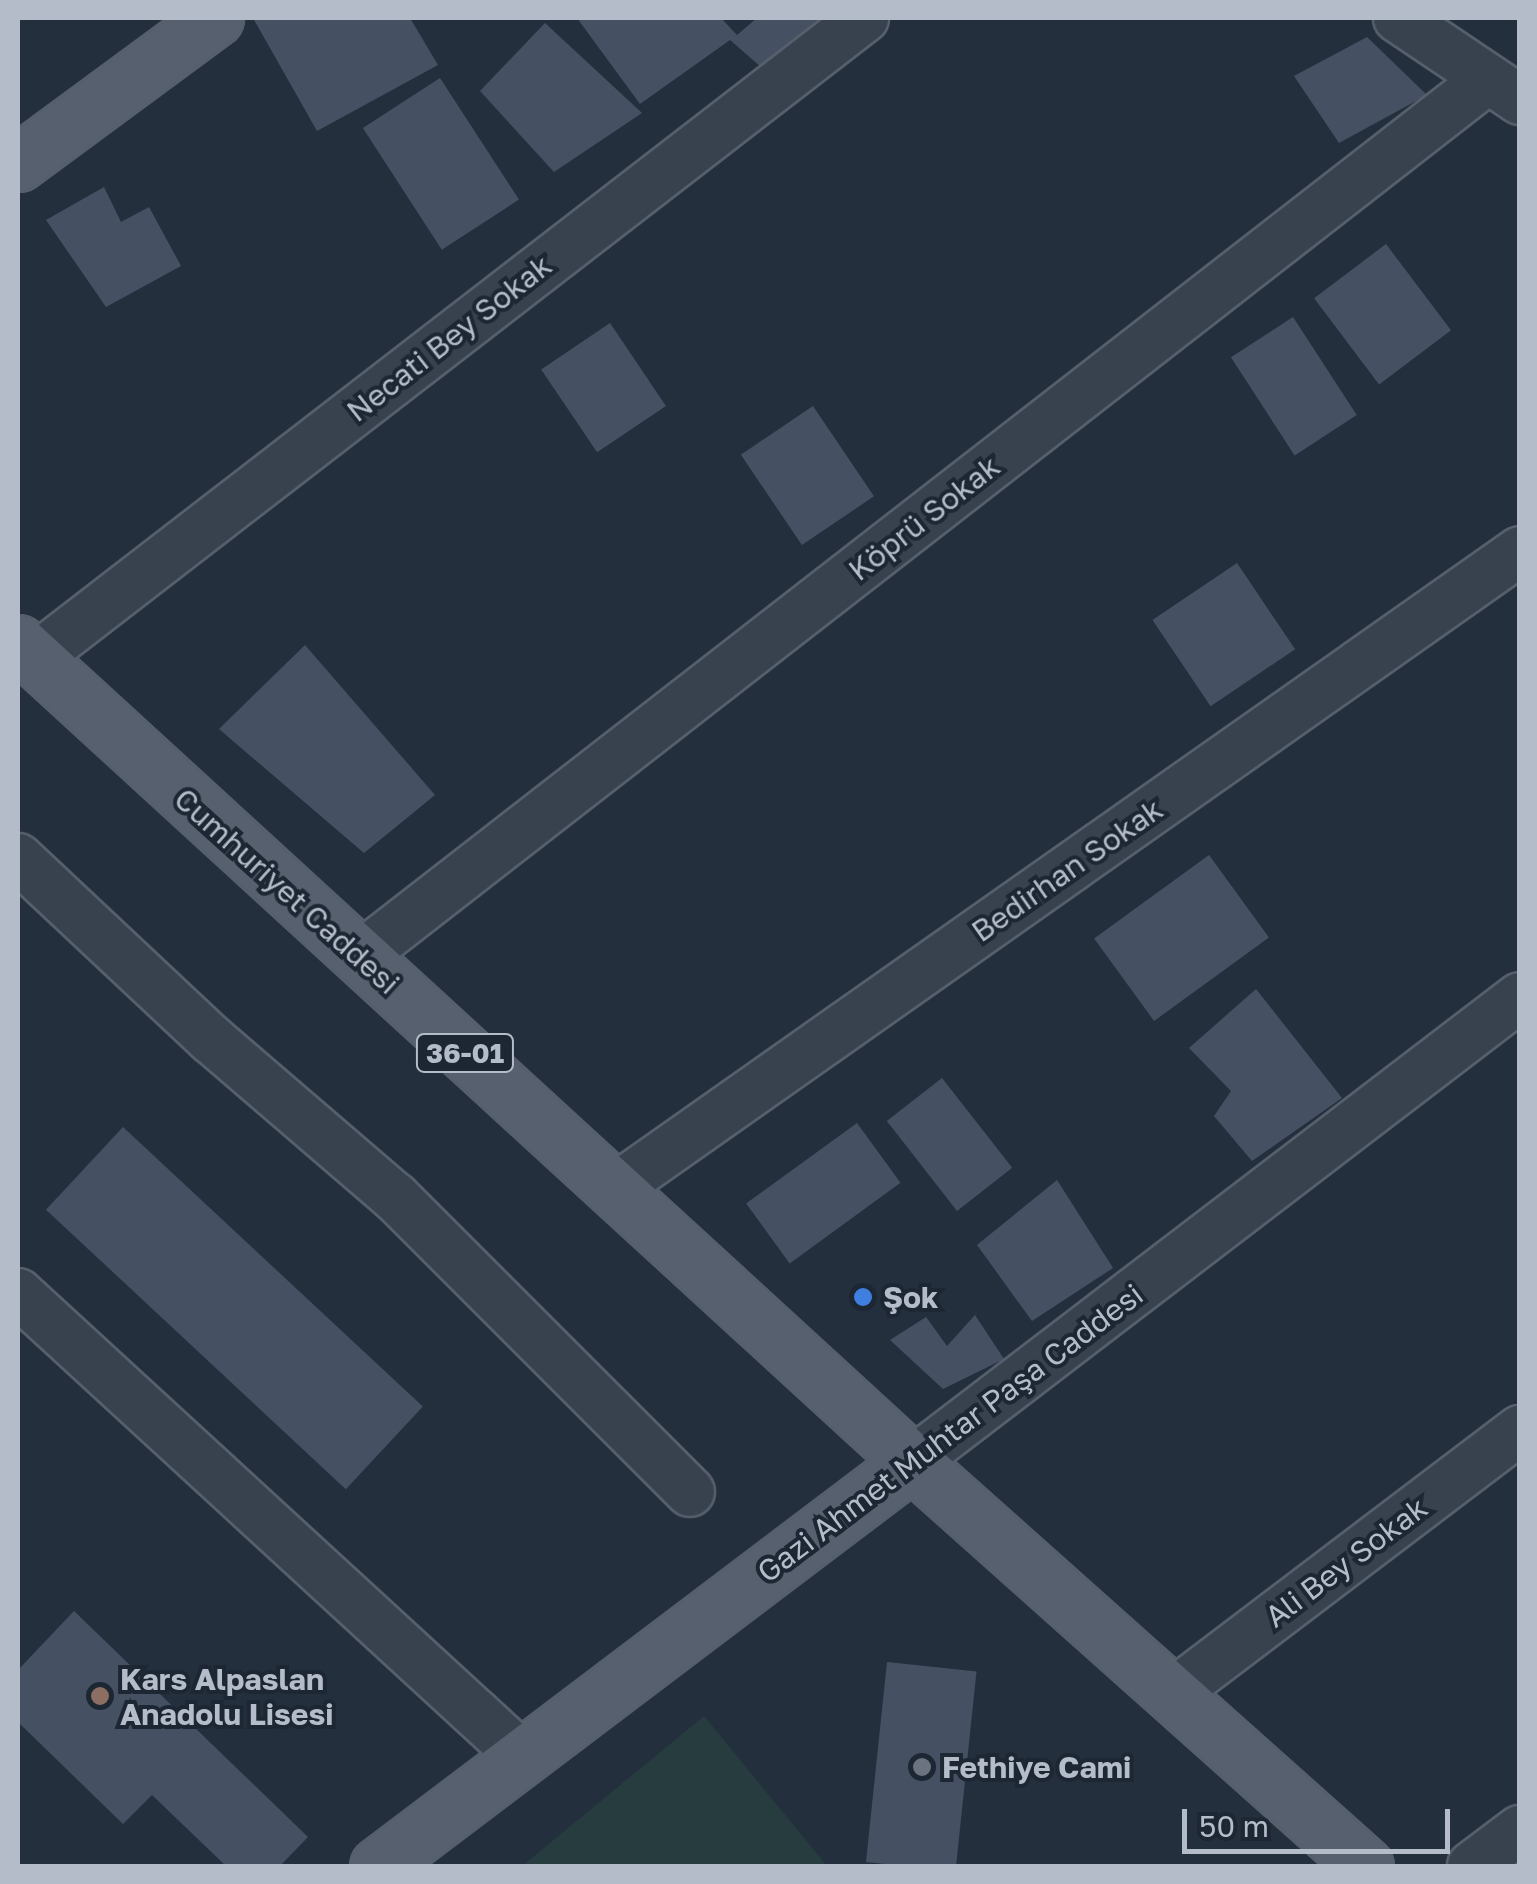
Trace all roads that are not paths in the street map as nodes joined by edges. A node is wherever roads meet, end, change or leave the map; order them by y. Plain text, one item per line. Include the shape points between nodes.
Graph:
1 (215, 18) edge
2 (864, 18) edge
3 (1398, 18) edge
4 (1504, 90) edge
5 (18, 163) edge
6 (1520, 550) edge
7 (26, 651) edge
8 (18, 858) edge
9 (360, 956) junction
10 (1520, 997) edge
11 (614, 1189) junction
12 (18, 1292) edge
13 (1520, 1430) edge
14 (912, 1462) junction
15 (690, 1492) dead end
16 (1172, 1694) junction
17 (523, 1757) junction
18 (1520, 1830) edge
19 (378, 1866) edge
20 (1365, 1866) edge
21 (1472, 1866) edge

1 - 5 main road
2 - 7 street, Necati Bey Sokak
3 - 4 street
4 - 9 street, Köprü Sokak
6 - 11 street, Bedirhan Sokak
7 - 9 main road, Cumhuriyet Caddesi / 36-01
8 - 15 street via 211,1039 395,1198
9 - 11 main road, Cumhuriyet Caddesi / 36-01
10 - 14 street, Gazi Ahmet Muhtar Paşa Caddesi
11 - 14 main road, Cumhuriyet Caddesi / 36-01
12 - 17 street
13 - 16 street, Ali Bey Sokak
14 - 16 main road, Cumhuriyet Caddesi
14 - 17 main road, Gazi Ahmet Muhtar Paşa Caddesi
16 - 20 main road, Cumhuriyet Caddesi
17 - 19 main road, Gazi Ahmet Muhtar Paşa Caddesi
18 - 21 street

